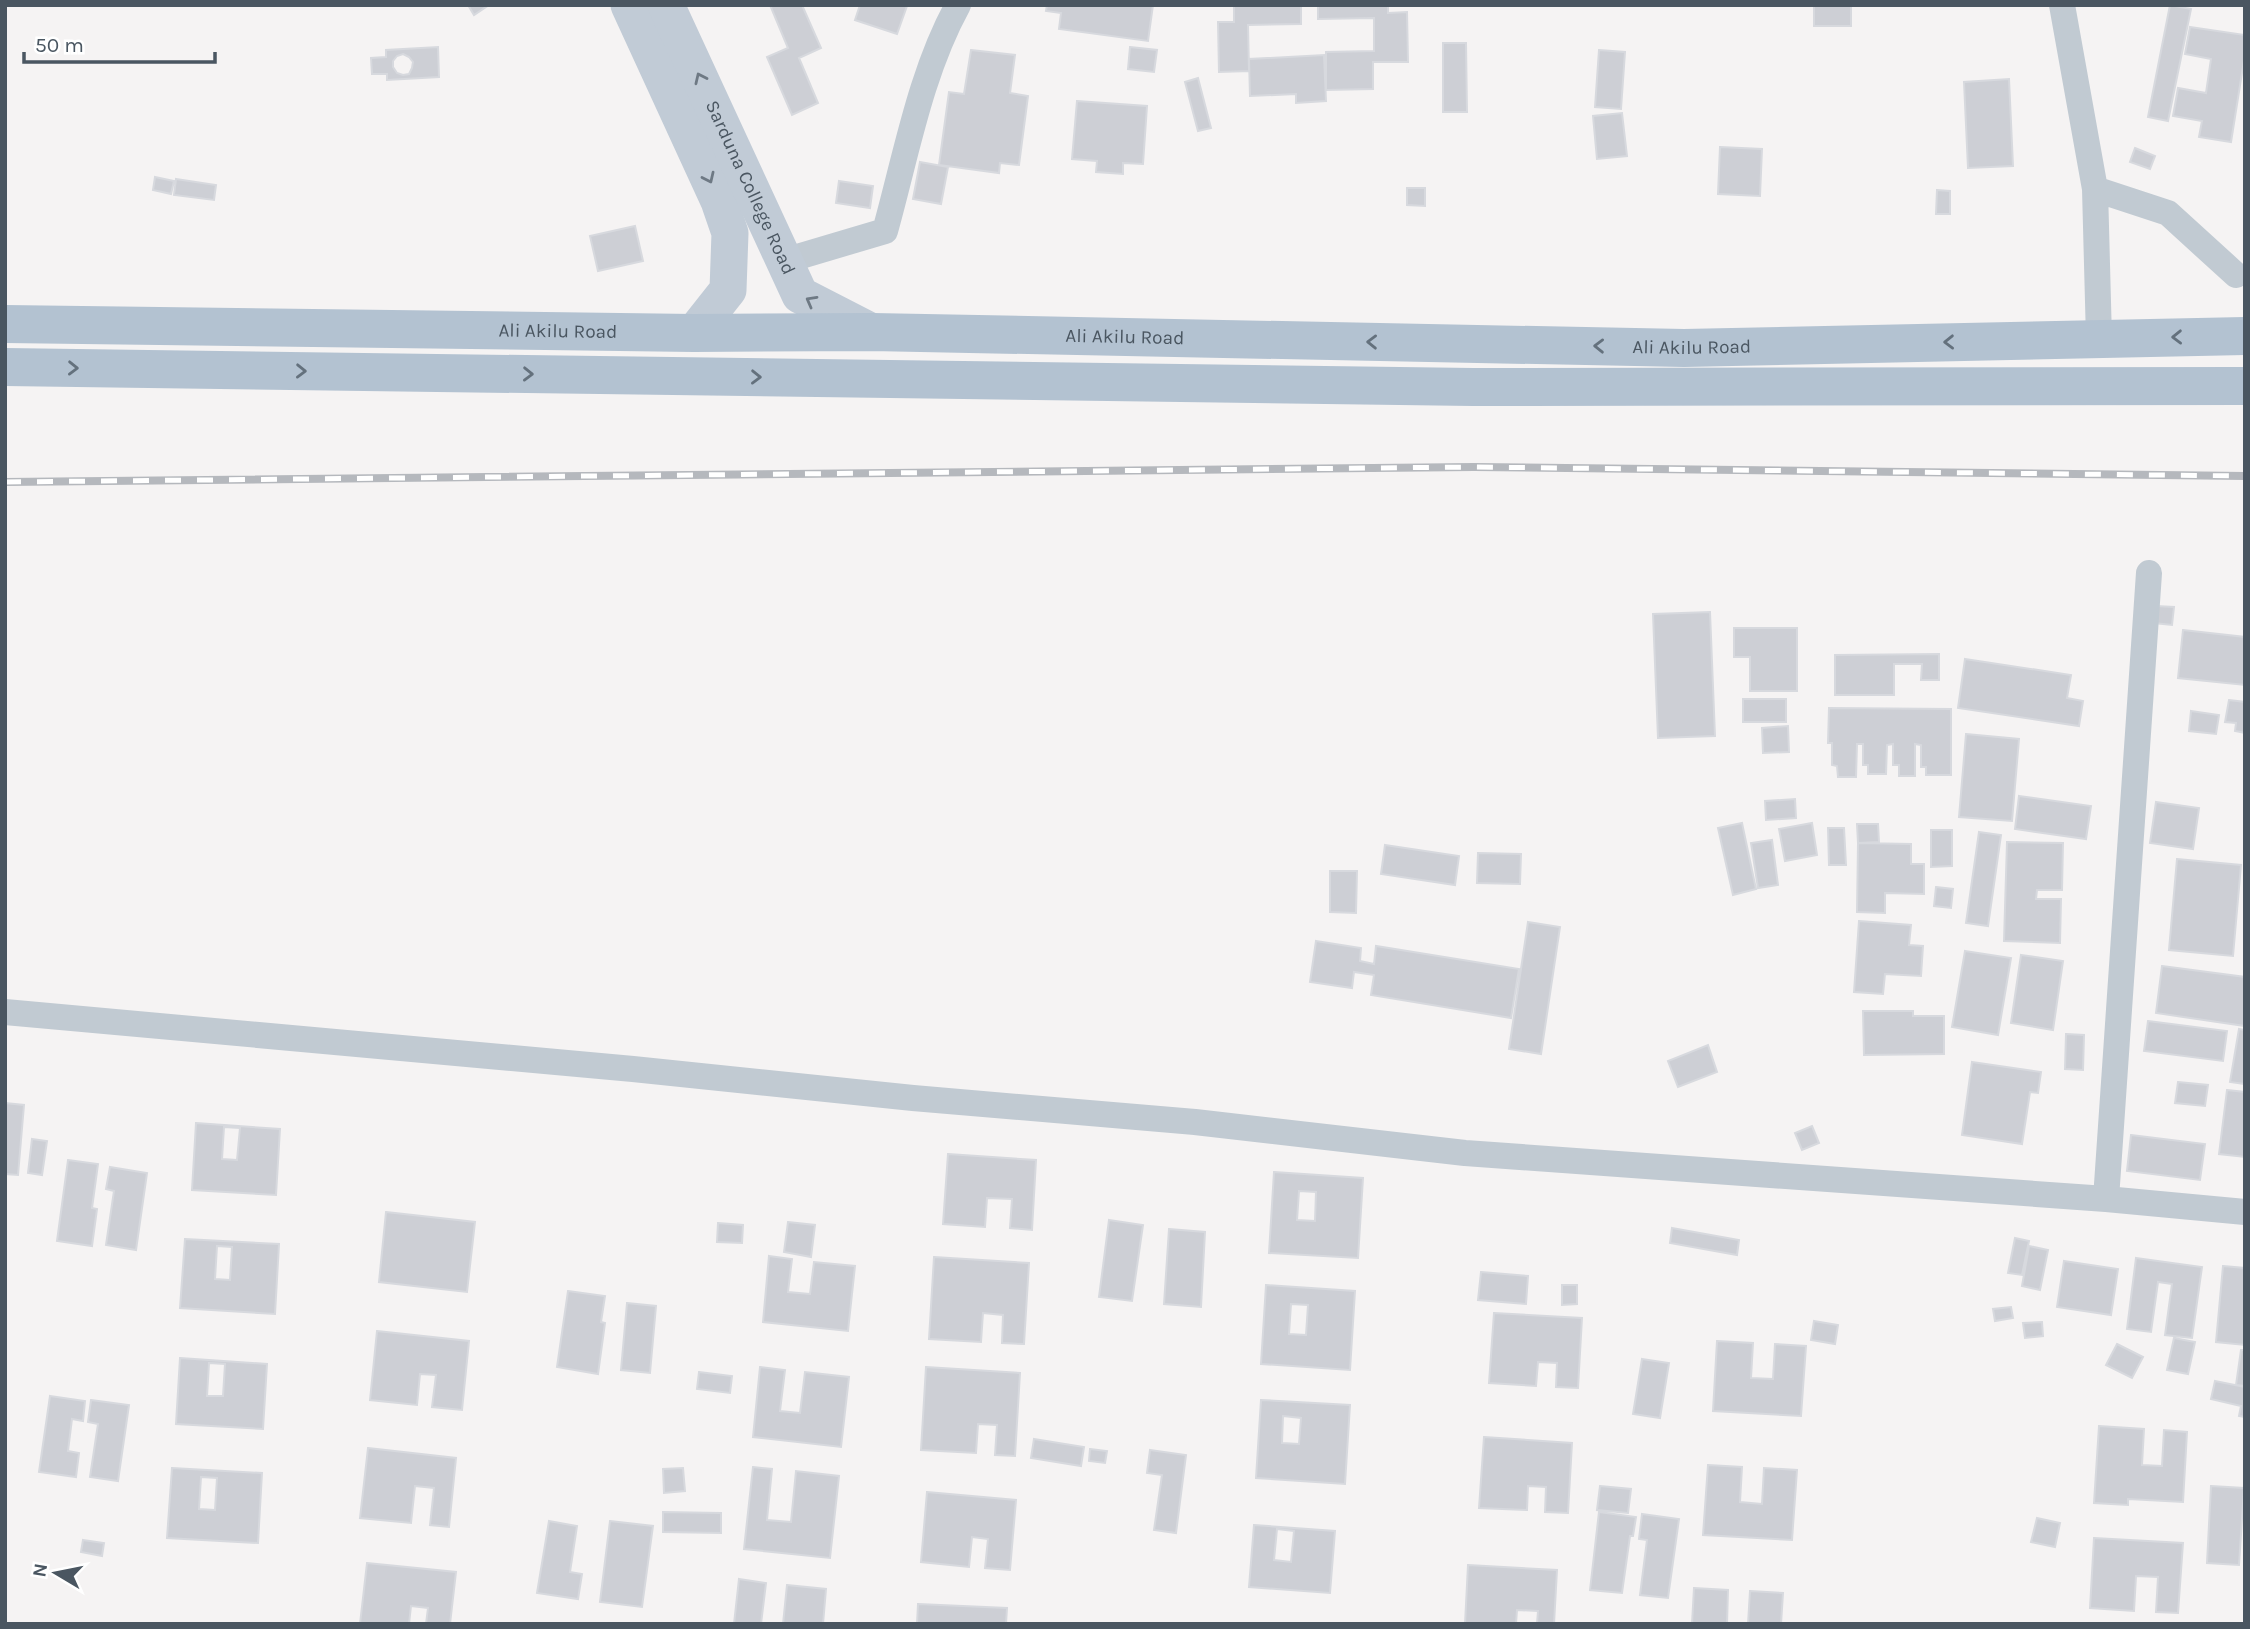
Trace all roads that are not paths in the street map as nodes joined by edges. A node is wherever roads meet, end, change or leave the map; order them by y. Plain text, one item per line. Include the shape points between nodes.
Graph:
1 (629, 5) edge
2 (666, 5) edge
3 (958, 5) edge
4 (2062, 5) edge
5 (2095, 189) junction
6 (784, 261) junction
7 (2236, 275) dead end
8 (5, 324) edge
9 (872, 332) junction
10 (694, 333) junction
11 (2245, 336) edge
12 (2099, 339) junction
13 (1474, 344) junction
14 (5, 367) edge
15 (2245, 386) edge
16 (1473, 387) junction
17 (2148, 573) dead end
18 (5, 1012) edge
19 (2106, 1199) junction
20 (2245, 1212) edge

1 -> 10 street, Sarduna College Road via 730,233 728,290
6 -> 2 street, Sarduna College Road
3 - 6 street via 942,34 927,80 885,231
4 - 5 street
5 - 7 street via 2168,213
5 - 12 street
9 -> 6 street, Sarduna College Road via 800,295
8 - 10 main road, Ali Akilu Road
9 - 10 main road, Ali Akilu Road
13 -> 9 main road, Ali Akilu Road
11 -> 12 main road, Ali Akilu Road
12 -> 13 main road, Ali Akilu Road via 1684,348
13 - 16 main road
14 -> 16 main road
15 - 16 main road
17 - 19 street
18 - 19 street via 1195,1122 1465,1153
19 - 20 street

